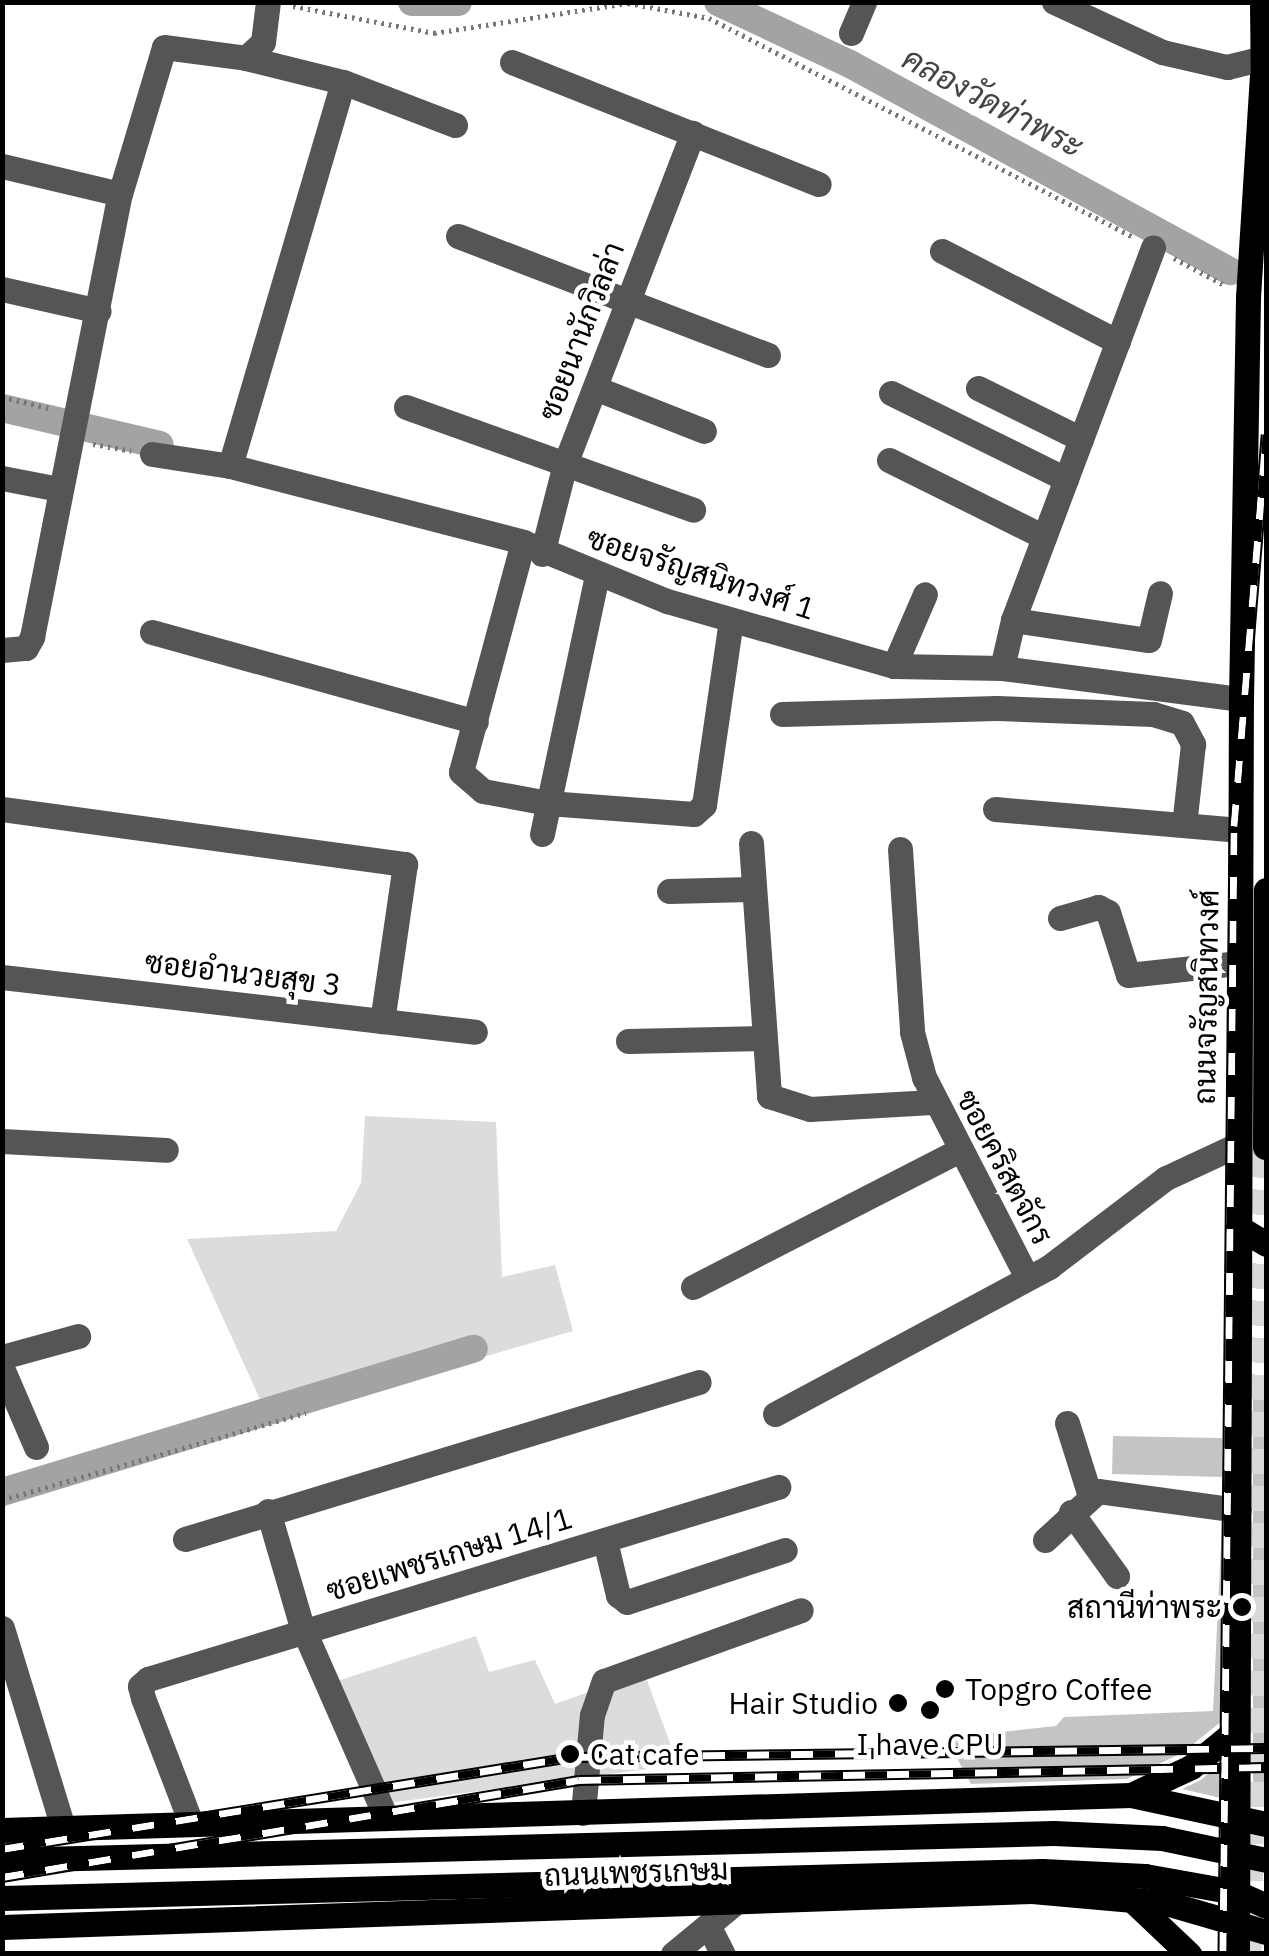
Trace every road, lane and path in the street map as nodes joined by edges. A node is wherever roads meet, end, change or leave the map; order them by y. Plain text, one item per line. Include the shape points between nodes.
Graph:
1 (268, 2) edge
2 (276, 2) edge
3 (864, 2) edge
4 (1054, 2) edge
5 (1262, 2) edge
6 (852, 32) dead end
7 (246, 58) junction
8 (512, 62) dead end
9 (1262, 68) junction
10 (343, 82) junction
11 (455, 125) dead end
12 (693, 134) junction
13 (2, 166) edge
14 (819, 184) dead end
15 (120, 194) junction
16 (1266, 219) edge
17 (458, 236) dead end
18 (1153, 248) junction
19 (942, 251) dead end
20 (2, 289) edge
21 (1236, 291) dead end
22 (627, 301) junction
23 (99, 311) junction
24 (1118, 342) junction
25 (768, 355) dead end
26 (595, 388) junction
27 (978, 388) dead end
28 (892, 393) dead end
29 (2, 398) edge
30 (406, 408) dead end
31 (73, 428) junction
32 (704, 431) dead end
33 (1081, 439) junction
34 (152, 454) joint
35 (890, 460) dead end
36 (564, 464) junction
37 (230, 466) junction
38 (2, 478) edge
39 (1066, 480) junction
40 (59, 489) junction
41 (693, 510) dead end
42 (1044, 538) junction
43 (532, 548) junction
44 (597, 576) junction
45 (924, 594) dead end
46 (1160, 594) dead end
47 (732, 620) junction
48 (1013, 620) junction
49 (152, 632) dead end
50 (2, 650) edge
51 (894, 666) junction
52 (1002, 668) junction
53 (1241, 699) junction
54 (782, 714) dead end
55 (476, 722) junction
56 (548, 804) junction
57 (2, 808) edge
58 (995, 809) dead end
59 (1184, 825) junction
60 (1240, 830) junction
61 (542, 834) dead end
62 (751, 843) dead end
63 (900, 849) dead end
64 (751, 889) junction
65 (1266, 890) edge
66 (669, 891) dead end
67 (1060, 918) dead end
68 (1238, 963) junction
69 (2, 978) edge
70 (382, 1021) junction
71 (475, 1032) dead end
72 (764, 1038) junction
73 (628, 1042) dead end
74 (932, 1102) junction
75 (2, 1141) edge
76 (1236, 1145) junction
77 (1265, 1147) edge
78 (166, 1150) dead end
79 (958, 1151) junction
80 (1238, 1227) junction
81 (1266, 1244) edge
82 (1026, 1277) junction
83 (693, 1287) dead end
84 (78, 1336) dead end
85 (2, 1357) edge
86 (2, 1368) edge
87 (698, 1382) dead end
88 (306, 1413) dead end
89 (775, 1414) dead end
90 (1067, 1423) dead end
91 (36, 1447) dead end
92 (778, 1487) dead end
93 (2, 1500) edge
94 (1081, 1504) junction
95 (1240, 1510) junction
96 (268, 1511) junction
97 (185, 1539) dead end
98 (1045, 1540) dead end
99 (605, 1541) junction
100 (785, 1550) dead end
101 (1117, 1576) dead end
102 (802, 1610) dead end
103 (2, 1628) edge
104 (304, 1631) junction
105 (1236, 1731) junction
106 (1131, 1794) junction
107 (583, 1812) junction
108 (619, 1812) junction
109 (1235, 1814) junction
110 (386, 1818) junction
111 (191, 1823) junction
112 (1266, 1824) edge
113 (62, 1828) junction
114 (2, 1830) edge
115 (12, 1860) edge
116 (1266, 1860) edge
117 (1128, 1897) junction
118 (12, 1898) edge
119 (737, 1901) junction
120 (618, 1904) junction
121 (1266, 1906) edge
122 (1236, 1920) junction
123 (2, 1927) edge
124 (709, 1928) junction
125 (1266, 1932) edge
126 (672, 1954) edge
127 (723, 1954) edge
128 (1189, 1954) edge
129 (1236, 1954) edge

1 - 7 street via 263,42
2 - 18 path via 434,33 628,3 708,18
3 - 6 street
4 - 9 street via 1162,52
5 - 9 main road, ถนนจรัญสนิทวงศ์
7 - 10 street
7 - 15 street via 164,47
8 - 12 street
9 - 16 main road, ถนนจรัญสนิทวงศ์
9 - 53 main road, ถนนจรัญสนิทวงศ์ via 1248,297
10 - 11 street
10 - 37 street
12 - 14 street
12 - 22 street, ซอยนานักวิลล่า
13 - 15 street
15 - 23 street
17 - 22 street
18 - 21 path
18 - 24 street
19 - 24 street
20 - 23 street
22 - 25 street
22 - 26 street, ซอยนานักวิลล่า
23 - 31 street
24 - 33 street
26 - 32 street
26 - 36 street, ซอยนานักวิลล่า
27 - 33 street
28 - 39 street
29 - 31 path
30 - 36 street
31 - 34 path
31 - 40 street
33 - 39 street
34 - 37 street, ซอยจรัญสนิทวงศ์ 1
35 - 42 street
36 - 41 street
36 - 43 street, ซอยนานักวิลล่า
37 - 43 street, ซอยจรัญสนิทวงศ์ 1
38 - 40 street
39 - 42 street
40 - 50 street via 32,637 26,648
42 - 48 street
43 - 44 street, ซอยจรัญสนิทวงศ์ 1
43 - 55 street, ซอยนานักวิลล่า
44 - 47 street, ซอยจรัญสนิทวงศ์ 1
44 - 56 street
45 - 51 street
46 - 48 street via 1148,640
47 - 51 street, ซอยจรัญสนิทวงศ์ 1
47 - 56 street via 699,810 686,816
48 - 52 street
49 - 55 street
51 - 52 street, ซอยจรัญสนิทวงศ์ 1
52 - 53 street, ซอยจรัญสนิทวงศ์ 1
53 - 60 main road, ถนนจรัญสนิทวงศ์
54 - 59 street via 997,708 1153,714 1182,724 1193,744
55 - 56 street, ซอยนานักวิลล่า via 460,772 467,783
56 - 61 street
57 - 70 street via 404,864
58 - 59 street
59 - 60 street
60 - 68 main road, ถนนจรัญสนิทวงศ์
62 - 64 street
63 - 74 street, ซอยคริสตจักร via 912,1032
64 - 66 street
64 - 72 street
65 - 77 main road, ถนนจรัญสนิทวงศ์
67 - 68 street via 1098,907 1108,912 1128,976
68 - 76 main road, ถนนจรัญสนิทวงศ์
69 - 70 street, ซอยอำนวยสุข 3
70 - 71 street, ซอยอำนวยสุข 3
72 - 73 street
72 - 74 street via 769,1096 786,1106
74 - 79 street, ซอยคริสตจักร
75 - 78 street
76 - 80 main road, ถนนจรัญสนิทวงศ์
76 - 82 street, ซอยคริสตจักร via 1166,1178 1049,1268
79 - 82 street, ซอยคริสตจักร
79 - 83 street
80 - 81 main road
80 - 95 main road, ถนนจรัญสนิทวงศ์
82 - 89 street, ซอยคริสตจักร
84 - 85 street
86 - 91 street
87 - 96 street via 468,1457
88 - 93 path
90 - 94 street
92 - 99 street, ซอยเพชรเกษม 14/1
94 - 95 street via 1112,1492
94 - 98 street
94 - 101 street
95 - 105 main road, ถนนจรัญสนิทวงศ์
96 - 97 street
96 - 104 street
99 - 100 street via 618,1595 627,1602
99 - 104 street, ซอยเพชรเกษม 14/1
102 - 107 street via 604,1682 592,1714
103 - 113 street
104 - 110 street
104 - 111 street, ซอยเพชรเกษม 14/1 via 140,1686
105 - 106 main road via 1192,1767
105 - 109 main road, ถนนจรัญสนิทวงศ์
106 - 108 main road, ถนนเพชรเกษม
106 - 109 main road, ถนนเพชรเกษม
107 - 108 main road, ถนนเพชรเกษม
107 - 110 main road, ถนนเพชรเกษม
108 - 120 main road via 655,1835 664,1850 663,1874 652,1888
109 - 112 main road, ถนนเพชรเกษม
109 - 122 main road, ถนนจรัญสนิทวงศ์
110 - 111 main road, ถนนเพชรเกษม
111 - 113 main road, ถนนเพชรเกษม
113 - 114 main road, ถนนเพชรเกษม
115 - 116 main road, ถนนเพชรเกษม via 1018,1832 1162,1838
117 - 119 main road, ถนนเพชรเกษม via 1032,1891
117 - 122 main road, ถนนเพชรเกษม
117 - 128 main road
118 - 121 main road, ถนนเพชรเกษม via 1042,1872 1145,1876 1235,1892
119 - 120 main road, ถนนเพชรเกษม
119 - 124 street
120 - 123 main road, ถนนเพชรเกษม
122 - 125 main road, ถนนเพชรเกษม
122 - 129 main road, ถนนจรัญสนิทวงศ์
124 - 126 street
124 - 127 street

